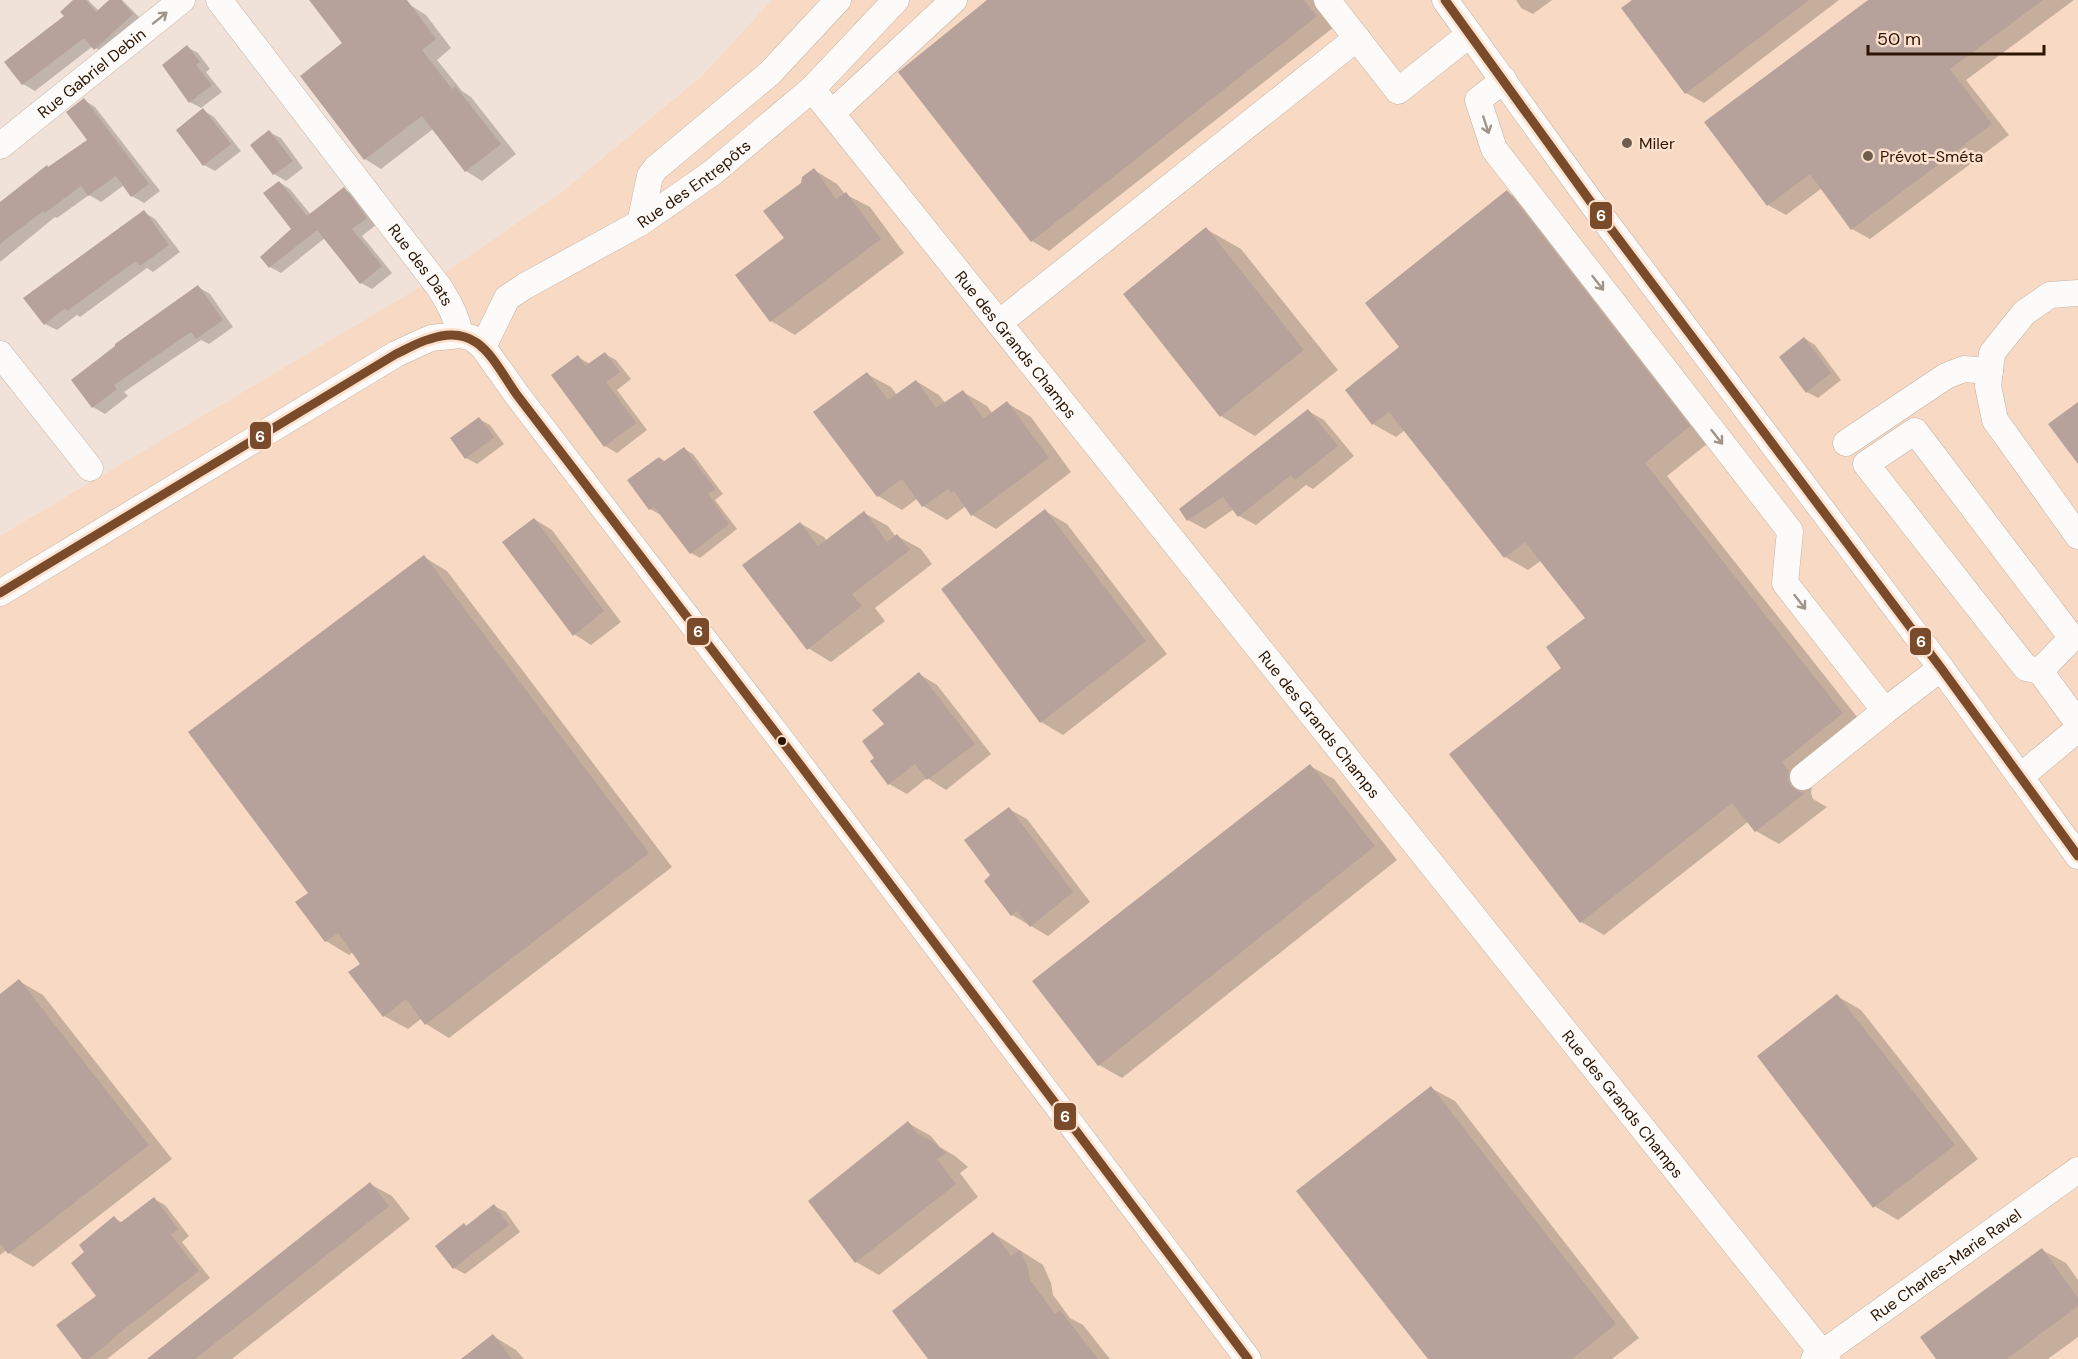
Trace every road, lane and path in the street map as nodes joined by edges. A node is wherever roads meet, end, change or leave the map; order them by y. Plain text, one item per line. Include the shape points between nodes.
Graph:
1 (182, 0) edge
2 (219, 0) edge
3 (838, 0) edge
4 (896, 0) edge
5 (954, 0) edge
6 (1327, 0) edge
7 (1445, 0) edge
8 (1470, 34) junction
9 (1357, 38) junction
10 (1504, 80) junction
11 (812, 89) junction
12 (832, 113) junction
13 (0, 146) edge
14 (640, 223) junction
15 (2078, 293) edge
16 (999, 323) junction
17 (460, 335) junction
18 (483, 347) junction
19 (0, 354) edge
20 (1990, 371) junction
21 (1846, 443) dead end
22 (90, 468) dead end
23 (2078, 536) edge
24 (0, 593) edge
25 (1941, 668) junction
26 (2040, 671) junction
27 (1885, 711) junction
28 (2078, 723) edge
29 (2078, 729) edge
30 (1803, 777) dead end
31 (2020, 777) junction
32 (2078, 856) edge
33 (2078, 1170) edge
34 (1821, 1357) edge
35 (1248, 1359) edge

13 -> 1 street, Rue Gabriel Debin
2 - 17 street, Rue des Dats via 439,287
3 - 14 street via 770,73 656,168 650,176
4 - 11 street, Rue des Entrepôts
5 - 12 street
6 - 9 street
7 - 8 street
8 - 9 street via 1398,91
8 - 10 street
9 - 16 street
10 - 25 street via 1593,205
10 -> 27 street via 1478,100 1494,149 1790,531 1785,583
11 - 12 street, Rue des Grands Champs
11 - 14 street, Rue des Entrepôts via 712,173
12 - 16 street, Rue des Grands Champs
14 - 18 street, Rue des Entrepôts via 507,298
15 - 20 street via 2050,295 2024,312 1992,353
16 - 34 street, Rue des Grands Champs
17 - 18 street
17 - 24 street via 431,338 396,354
18 - 35 street
19 - 22 street
20 - 21 street via 1964,369 1946,376
20 - 23 street via 1988,386 1995,420
25 - 27 street
25 - 31 street
26 - 26 street via 2072,638 1915,431 1866,464 2026,668
26 - 28 street
27 - 30 street
29 - 31 street
31 - 32 street
33 - 34 street, Rue Charles-Marie Ravel

